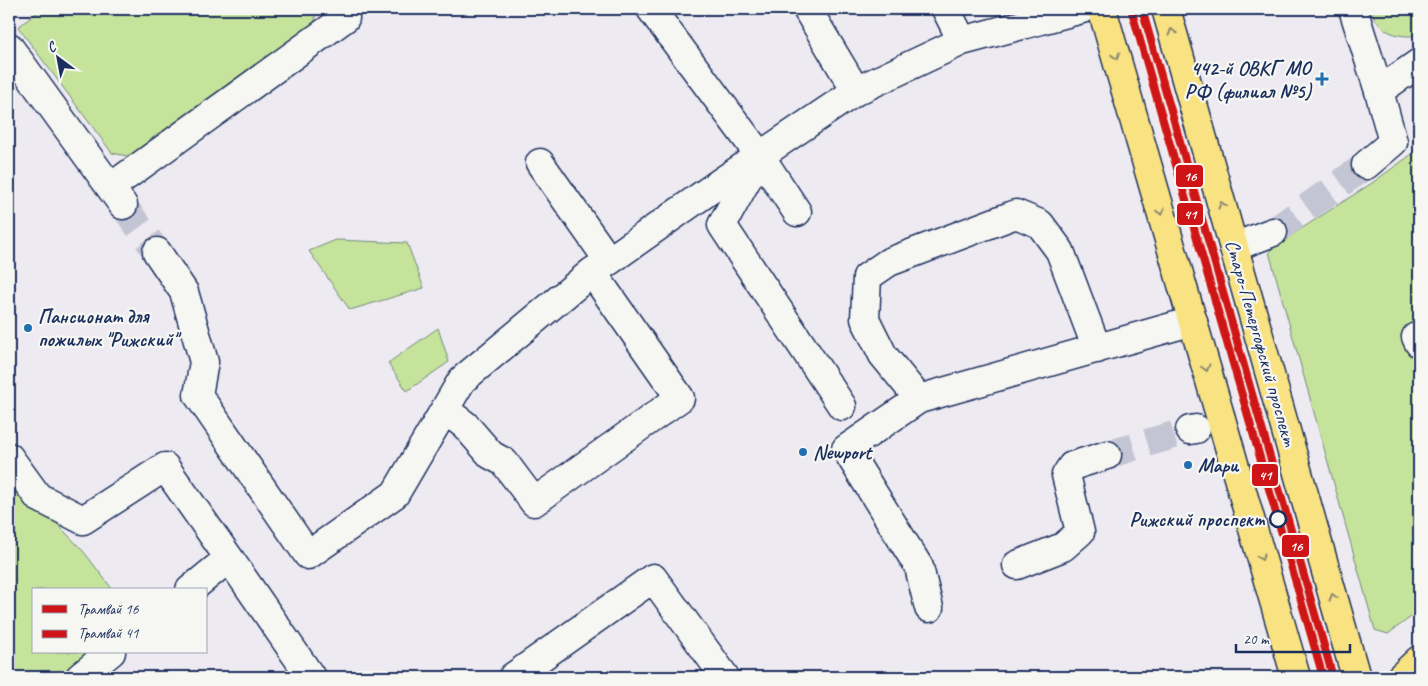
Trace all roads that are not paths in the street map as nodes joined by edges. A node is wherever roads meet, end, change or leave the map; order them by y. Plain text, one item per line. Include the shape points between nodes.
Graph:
1 (652, 9) edge
2 (807, 9) edge
3 (946, 9) edge
4 (1082, 9) edge
5 (1102, 9) edge
6 (1166, 9) edge
7 (1352, 9) edge
8 (347, 20) edge
9 (962, 41) junction
10 (9, 47) edge
11 (1419, 63) edge
12 (856, 91) junction
13 (1378, 92) junction
14 (760, 156) junction
15 (540, 163) dead end
16 (1366, 165) tunnel mouth
17 (797, 212) dead end
18 (1273, 232) tunnel mouth
19 (1234, 247) junction
20 (158, 252) tunnel mouth
21 (600, 266) junction
22 (1193, 321) junction
23 (1097, 349) junction
24 (919, 399) junction
25 (842, 406) dead end
26 (445, 410) junction
27 (1107, 455) tunnel mouth
28 (9, 456) edge
29 (228, 558) junction
30 (1017, 565) dead end
31 (192, 588) edge
32 (929, 608) dead end
33 (109, 654) edge
34 (1419, 660) edge
35 (80, 677) edge
36 (311, 677) edge
37 (513, 677) edge
38 (725, 677) edge
39 (1296, 677) edge
40 (1356, 677) edge
41 (1401, 677) edge

1 - 14 lane
2 - 12 lane
3 - 9 lane
4 - 9 lane
5 -> 22 main road
19 -> 6 main road, Старо-Петергофский проспект
7 - 13 lane
8 - 10 lane via 117,196
9 - 12 lane
11 - 13 lane
12 - 14 lane
13 - 16 lane via 1394,142
14 - 17 lane
14 - 21 lane
14 - 25 lane via 722,225
15 - 21 lane
18 - 19 lane
40 -> 19 main road, Старо-Петергофский проспект
20 - 26 lane via 184,292 202,354 204,362 198,395 308,555 395,494
21 - 26 lane via 462,380
21 - 26 lane via 680,398 534,502 504,462 492,455 465,425
22 - 23 lane
22 -> 39 main road
23 - 24 lane
23 - 24 lane via 1060,251 1040,224 1016,214 889,262 867,277 865,318 883,355
24 - 32 lane via 846,449 919,567
27 - 30 lane via 1072,466 1066,474 1080,532 1064,548
28 - 29 lane via 38,498 83,520 165,467
29 - 31 lane
29 - 36 lane
33 - 35 lane
34 - 41 main road
37 - 38 lane via 653,578

